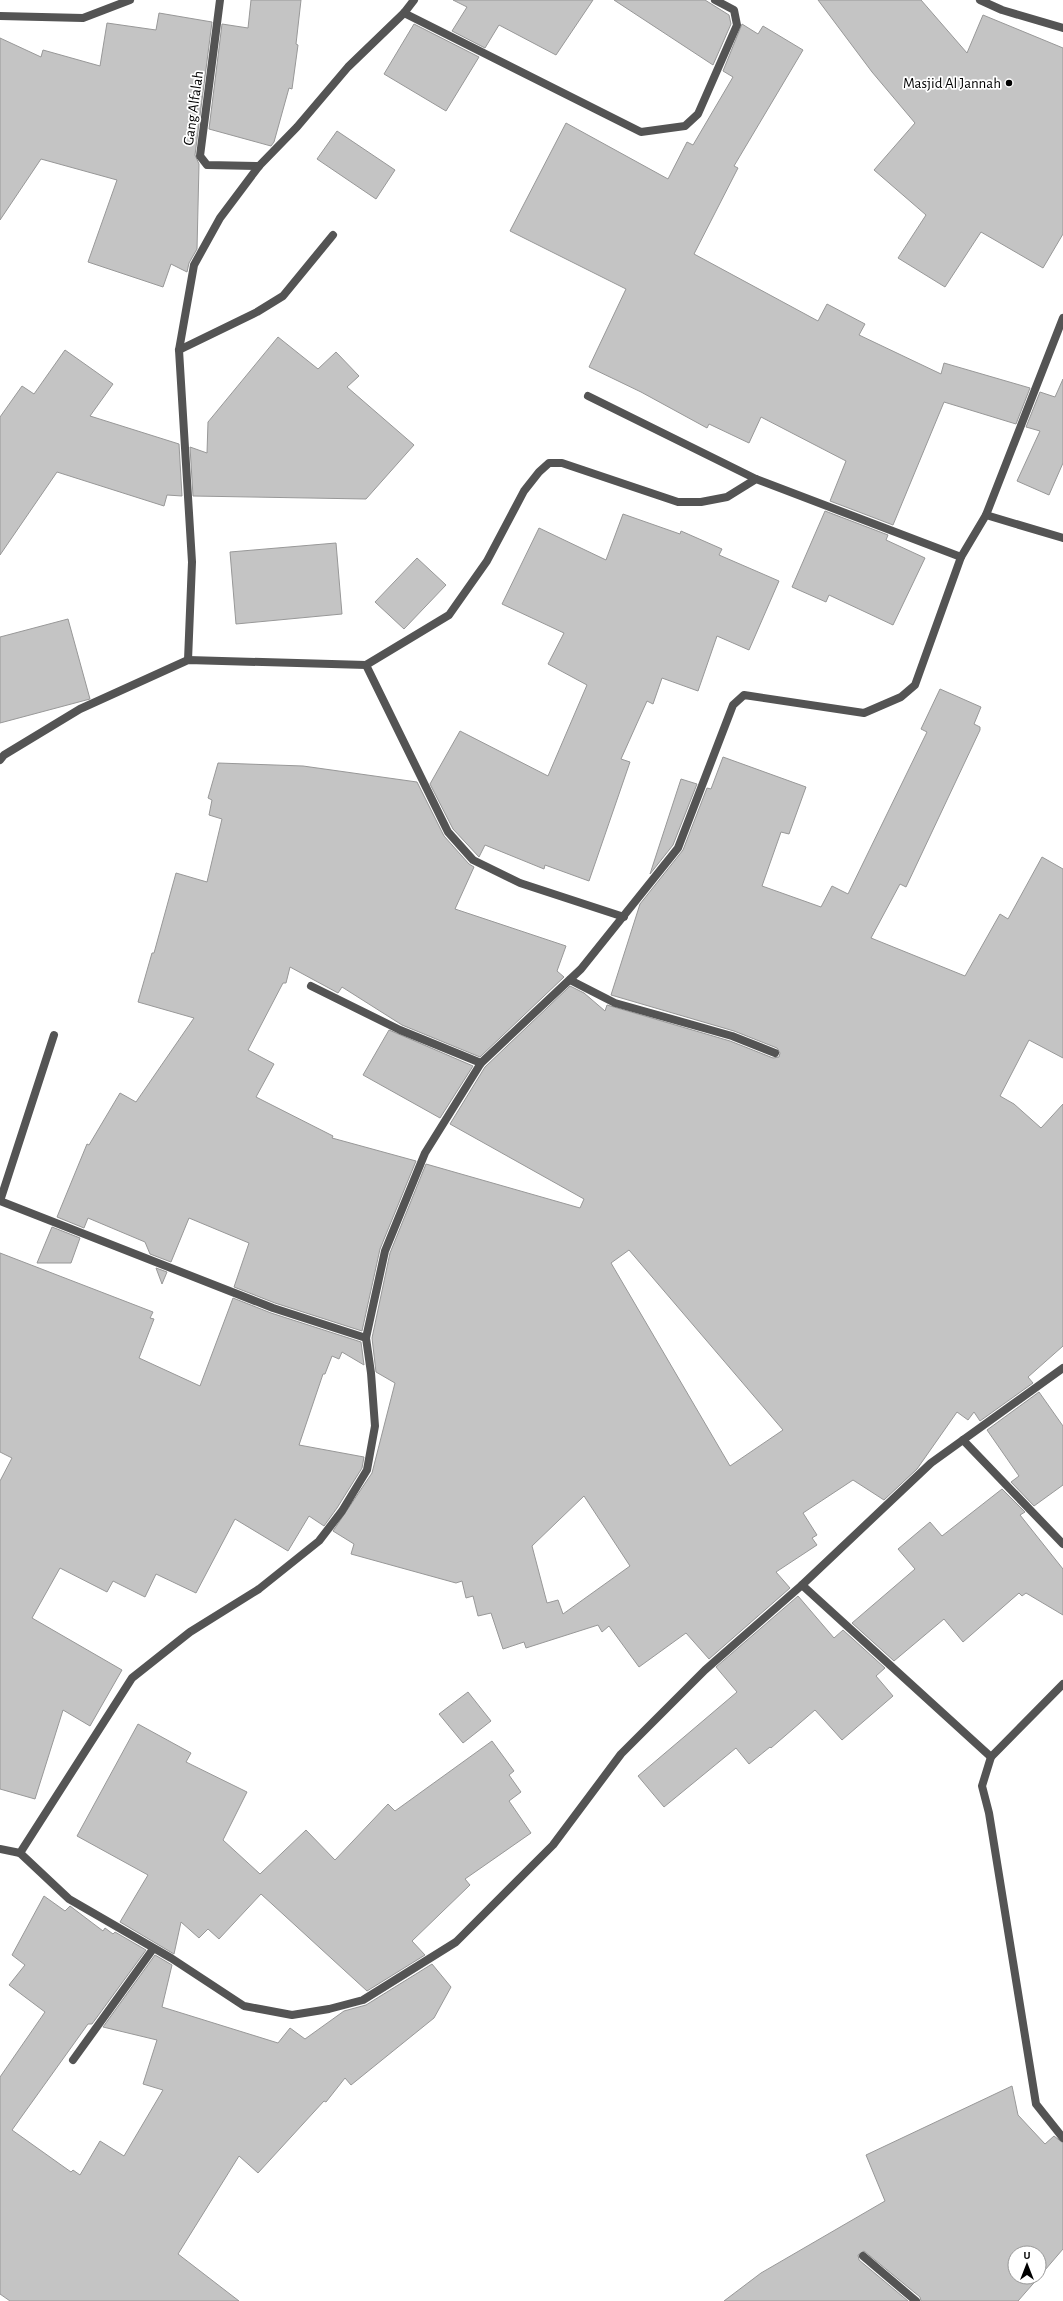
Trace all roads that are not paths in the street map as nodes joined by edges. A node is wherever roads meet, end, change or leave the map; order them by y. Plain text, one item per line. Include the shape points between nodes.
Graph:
1 (130, 0) edge
2 (220, 0) edge
3 (414, 0) edge
4 (715, 0) edge
5 (980, 0) edge
6 (404, 13) junction
7 (0, 16) edge
8 (1063, 28) edge
9 (260, 166) junction
10 (333, 235) dead end
11 (1063, 318) edge
12 (179, 350) junction
13 (588, 396) dead end
14 (756, 479) junction
15 (986, 515) junction
16 (1063, 538) edge
17 (961, 557) junction
18 (188, 660) junction
19 (366, 665) junction
20 (0, 760) edge
21 (624, 917) junction
22 (570, 980) junction
23 (311, 986) dead end
24 (54, 1035) dead end
25 (775, 1053) dead end
26 (482, 1063) junction
27 (0, 1201) edge
28 (366, 1338) junction
29 (1063, 1368) edge
30 (963, 1440) junction
31 (1063, 1544) edge
32 (802, 1585) junction
33 (1063, 1684) edge
34 (991, 1757) junction
35 (0, 1849) edge
36 (20, 1854) junction
37 (153, 1949) junction
38 (73, 2060) dead end
39 (1063, 2138) edge
40 (863, 2256) dead end
41 (916, 2301) edge

1 - 7 street via 83,18
2 - 9 street, Gang Alfalah via 200,156 207,165
3 - 6 street
4 - 6 street via 734,10 737,25 698,114 685,126 641,132
5 - 8 street via 1002,10
6 - 9 street via 348,67
9 - 12 street via 220,218 194,265
10 - 12 street via 283,296 257,312
11 - 15 street
12 - 18 street via 192,562
13 - 14 street
14 - 17 street
14 - 19 street via 727,497 701,502 678,502 562,463 549,463 524,491 487,562 449,615
15 - 16 street
15 - 17 street
17 - 21 street via 915,685 901,697 864,713 744,695 733,705 678,848
18 - 19 street
18 - 20 street via 80,709 4,755
19 - 21 street via 448,832 473,860 520,883
21 - 22 street
22 - 25 street via 615,1003 732,1036
22 - 26 street
23 - 26 street via 400,1030
24 - 27 street
26 - 28 street via 426,1153 385,1251
27 - 28 street via 273,1308
28 - 36 street via 375,1426 367,1470 342,1511 319,1541 260,1589 190,1632 132,1678
29 - 30 street
30 - 31 street
30 - 32 street via 931,1463
32 - 34 street
32 - 37 street via 705,1670 621,1754 552,1845 456,1942 363,2000 292,2015 244,2006
33 - 34 street
34 - 39 street via 982,1786 989,1813 1036,2104
35 - 36 street
36 - 37 street via 69,1899
37 - 38 street
40 - 41 street

